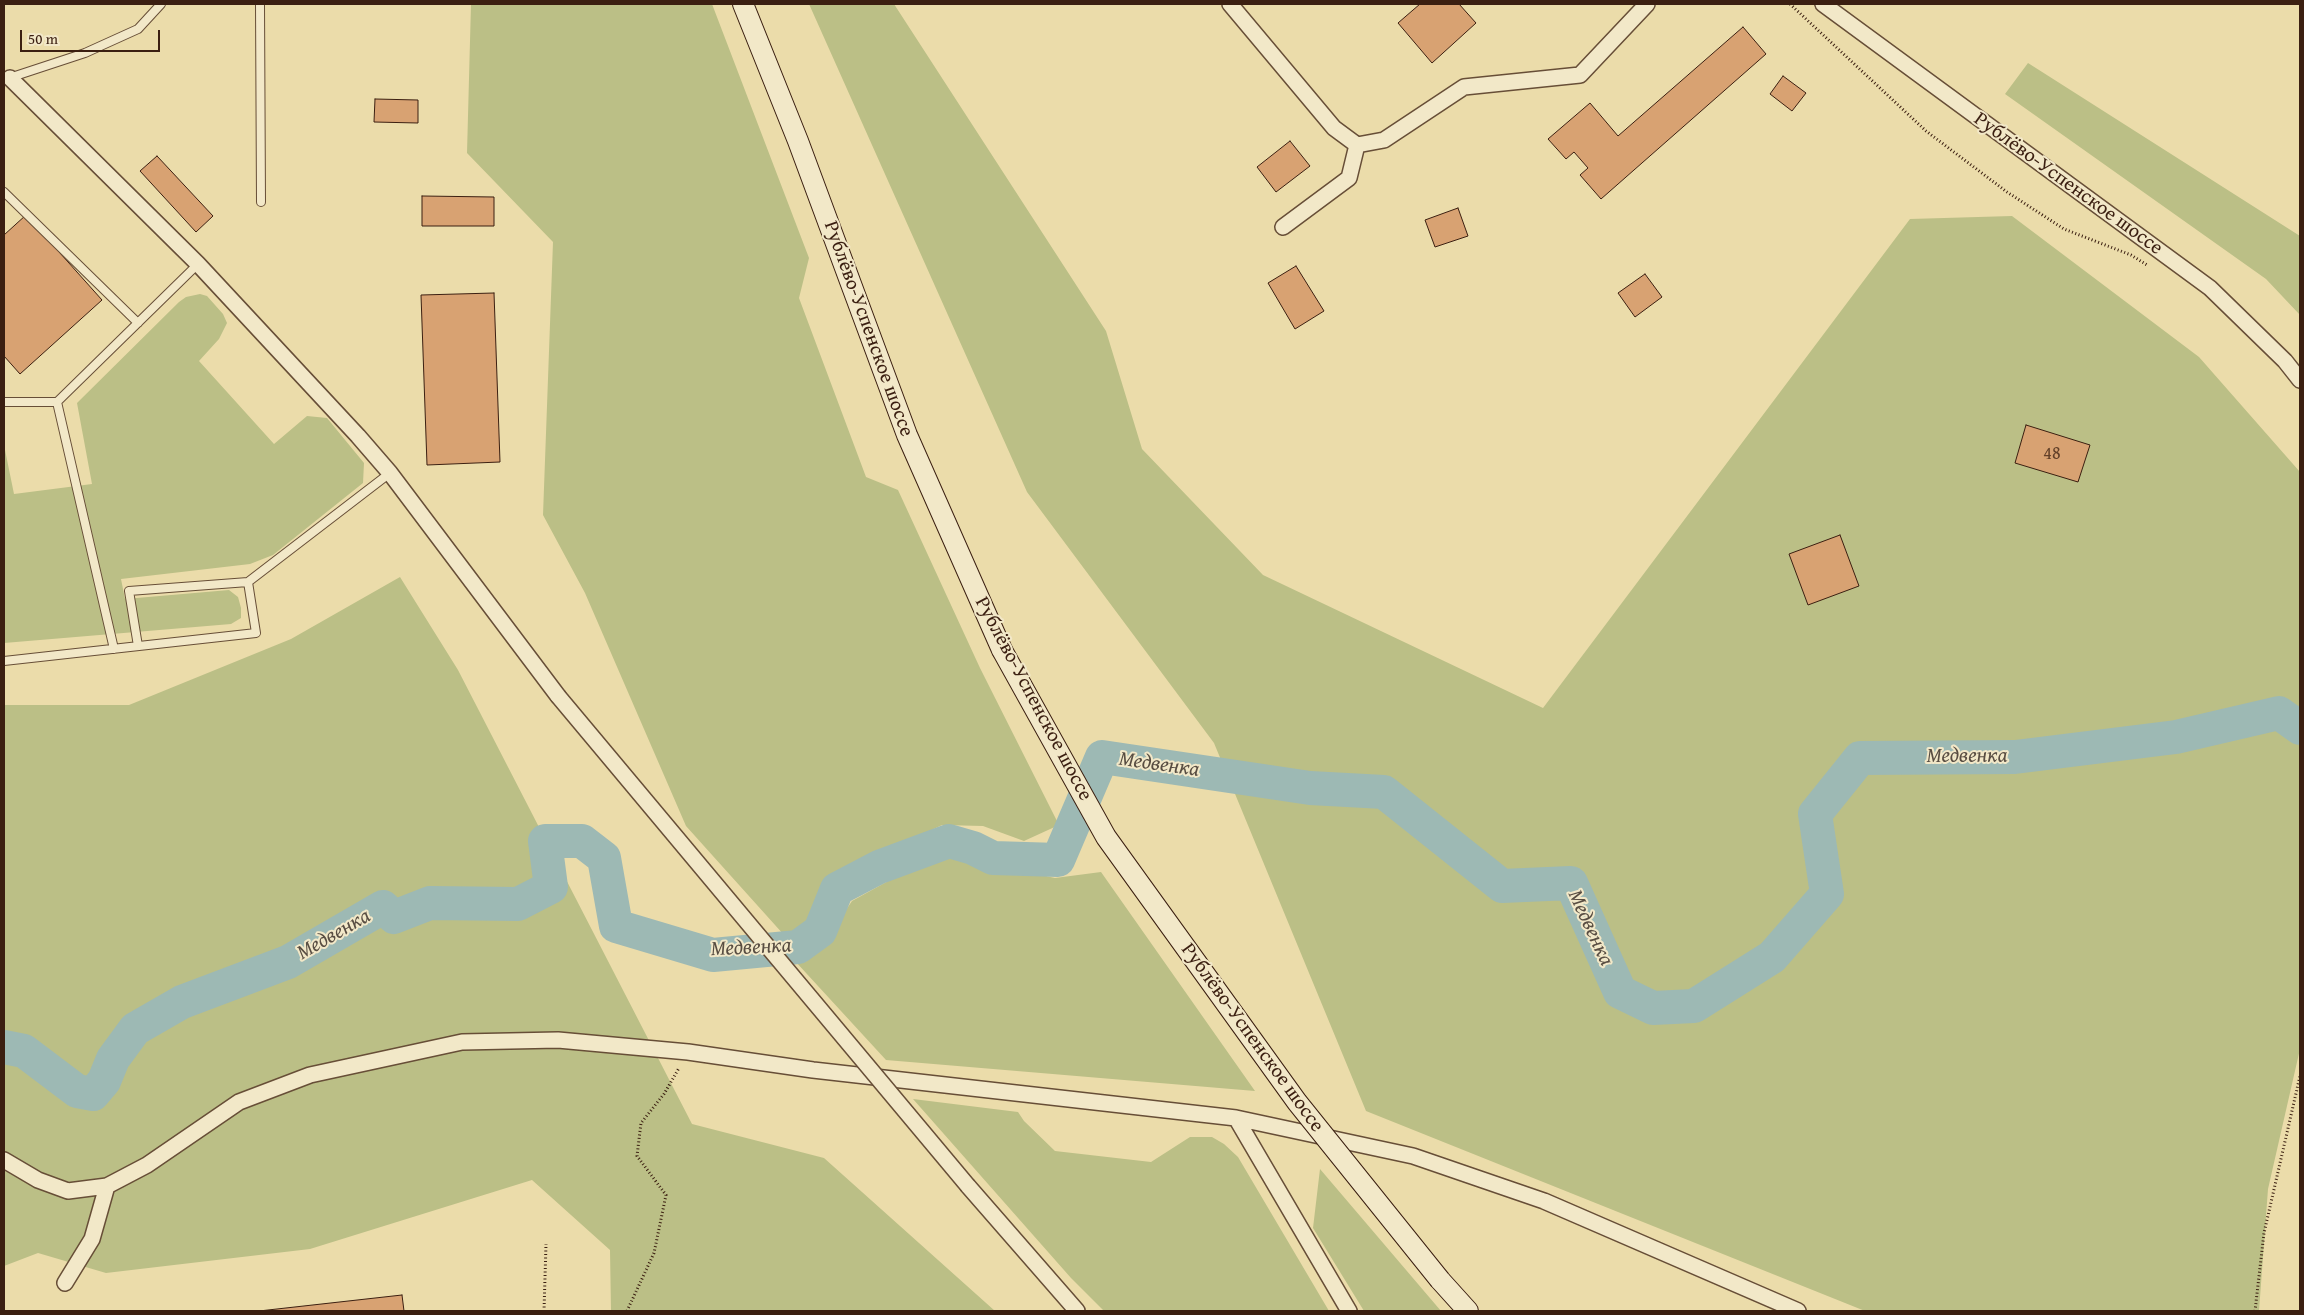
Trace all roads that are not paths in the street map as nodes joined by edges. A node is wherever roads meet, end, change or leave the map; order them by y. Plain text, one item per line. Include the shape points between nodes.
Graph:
1 (161, 4) edge
2 (260, 4) edge
3 (743, 4) edge
4 (1230, 4) edge
5 (1647, 4) edge
6 (1823, 4) edge
7 (6, 76) edge
8 (1356, 145) junction
9 (4, 192) edge
10 (261, 202) dead end
11 (1283, 227) dead end
12 (198, 264) junction
13 (138, 323) junction
14 (2300, 380) edge
15 (4, 402) edge
16 (57, 402) junction
17 (390, 472) junction
18 (248, 582) junction
19 (138, 646) junction
20 (114, 649) junction
21 (4, 661) edge
22 (1236, 1118) junction
23 (4, 1160) edge
24 (107, 1186) junction
25 (66, 1283) dead end
26 (1076, 1311) edge
27 (1349, 1311) edge
28 (1468, 1311) edge
29 (1798, 1311) edge

1 - 7 lane via 138,29 85,54
2 - 10 lane
3 - 28 main road, Рублёво-Успенское шоссе, bridge via 798,141 907,436 1002,650 1106,837 1297,1102
4 - 8 street via 1334,128
5 - 8 street via 1580,75 1464,87 1384,140
6 - 14 street, Рублёво-Успенское шоссе via 2210,288 2285,361
7 - 12 street
8 - 11 street via 1349,178
9 - 13 lane
12 - 13 lane
12 - 17 street
13 - 16 lane
15 - 16 lane
16 - 20 lane
17 - 18 lane
17 - 26 street, bridge via 558,696
18 - 19 lane via 256,633
18 - 19 lane via 129,591
19 - 20 lane
20 - 21 lane
22 - 24 street via 813,1070 688,1052 558,1040 462,1042 310,1075 239,1102 147,1165
22 - 27 street
22 - 29 street via 1413,1156 1535,1198
23 - 24 street via 38,1180 68,1191
24 - 25 street via 92,1239

